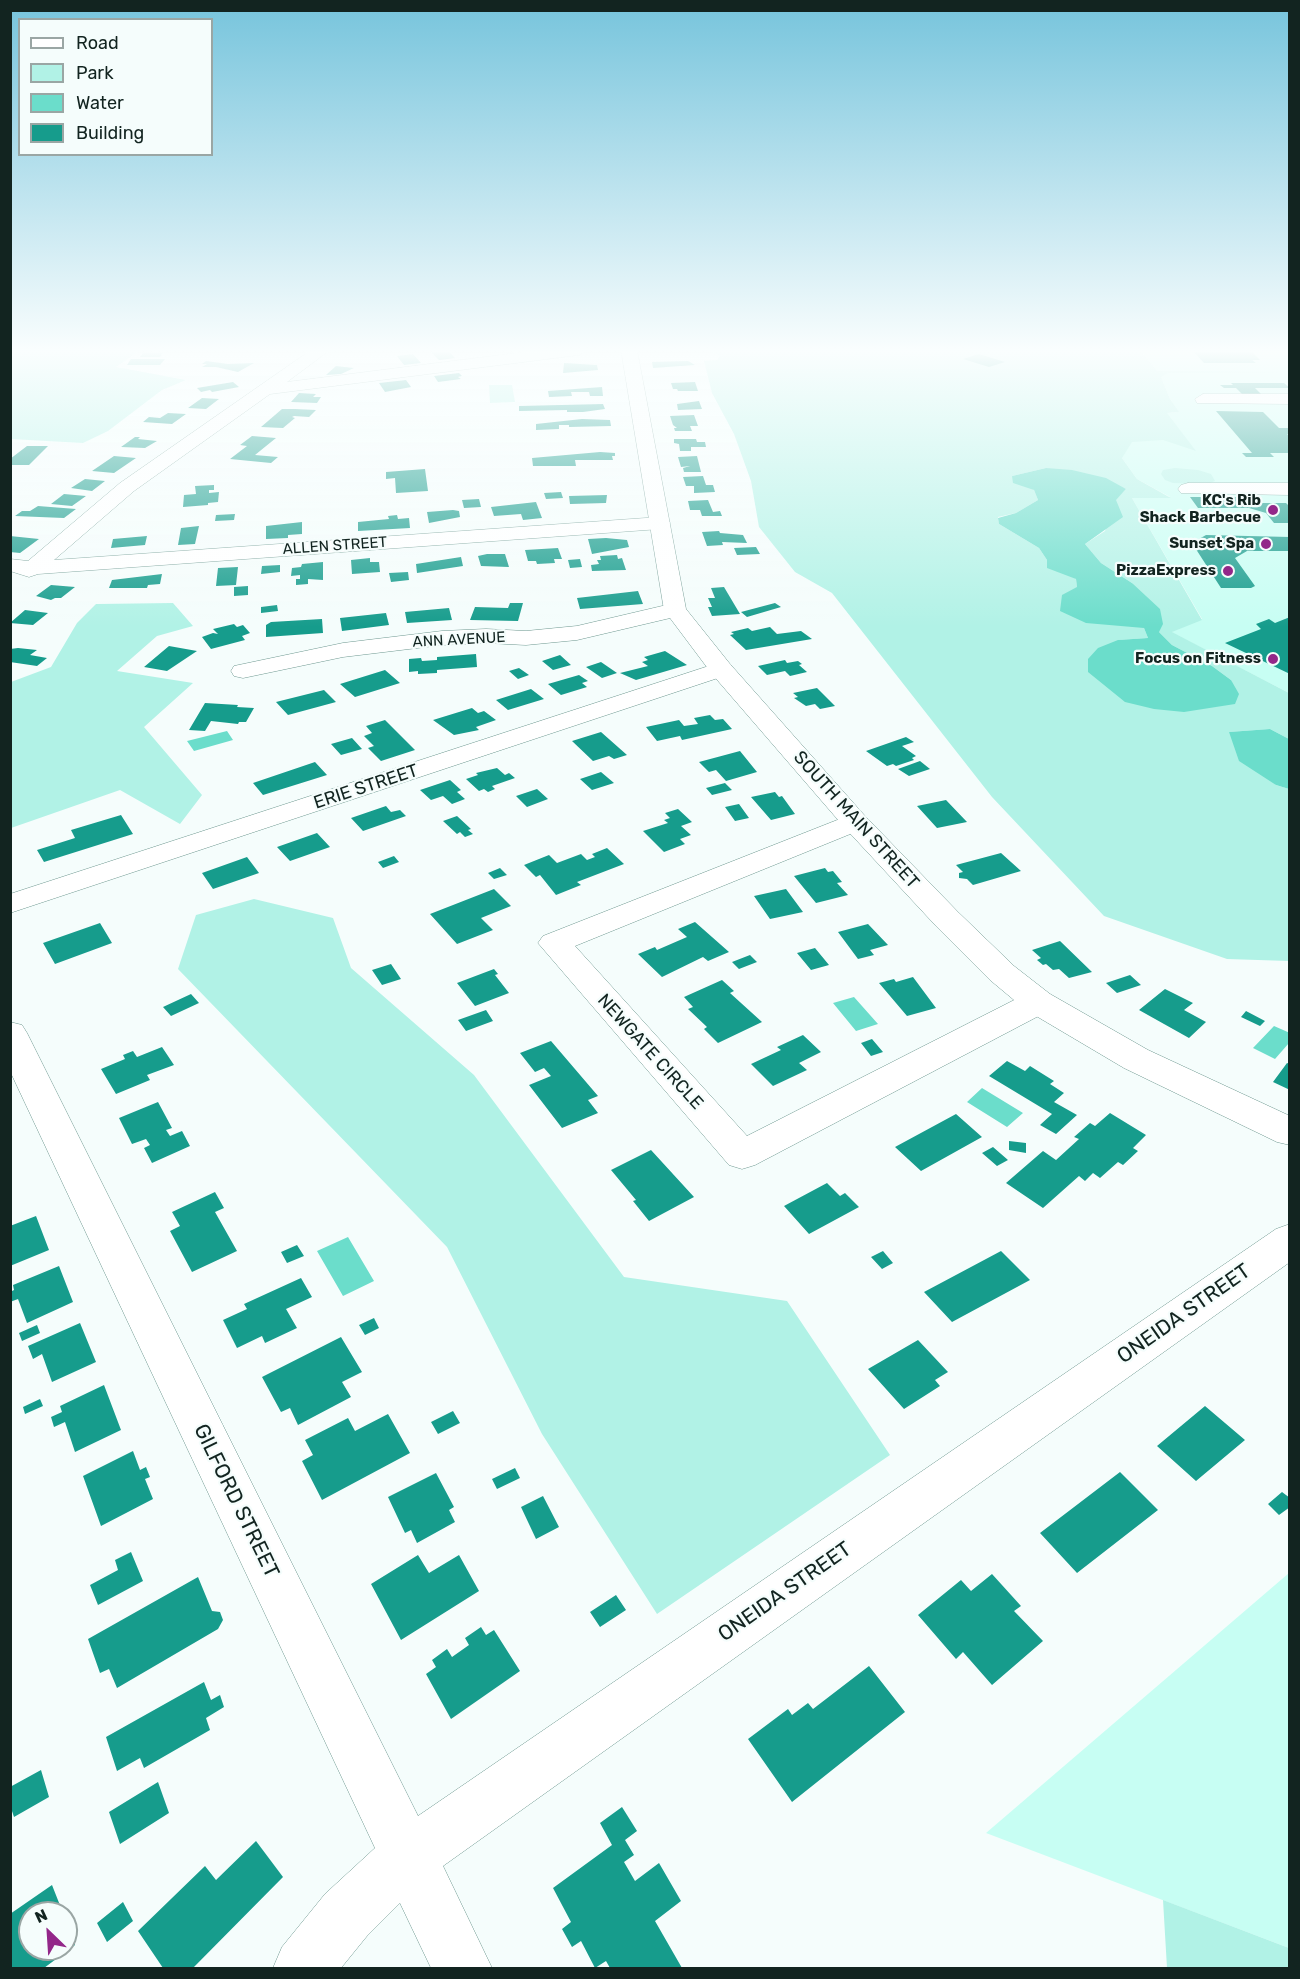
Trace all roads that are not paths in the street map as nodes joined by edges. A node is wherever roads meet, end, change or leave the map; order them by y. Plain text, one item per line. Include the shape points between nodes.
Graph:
1 (191, 442) edge
2 (645, 442) edge
3 (1188, 489) dead end
4 (1290, 489) edge
5 (660, 523) junction
6 (10, 565) edge
7 (33, 568) junction
8 (10, 585) edge
9 (675, 610) junction
10 (721, 669) junction
11 (243, 671) dead end
12 (855, 822) junction
13 (10, 904) edge
14 (1038, 1002) junction
15 (10, 1033) edge
16 (1290, 1132) edge
17 (1290, 1240) edge
18 (408, 1856) junction
19 (303, 1968) edge
20 (462, 1968) edge

1 - 7 street via 127,487
2 - 5 street, SOUTH MAIN STREET
3 - 4 street
5 - 7 street, ALLEN STREET
5 - 9 street, SOUTH MAIN STREET
6 - 7 street, ALLEN STREET
7 - 8 street
9 - 10 street, SOUTH MAIN STREET
9 - 11 street, ANN AVENUE via 578,633 526,638 442,638 343,650
10 - 12 street, SOUTH MAIN STREET
10 - 13 street, ERIE STREET
12 - 14 street, SOUTH MAIN STREET via 947,919
12 - 14 street, NEWGATE CIRCLE via 554,943 742,1155
14 - 16 street, SOUTH MAIN STREET via 1136,1059
15 - 18 street, GILFORD STREET
17 - 18 street, ONEIDA STREET
18 - 19 street, ONEIDA STREET via 346,1915
18 - 20 street, GILFORD STREET

